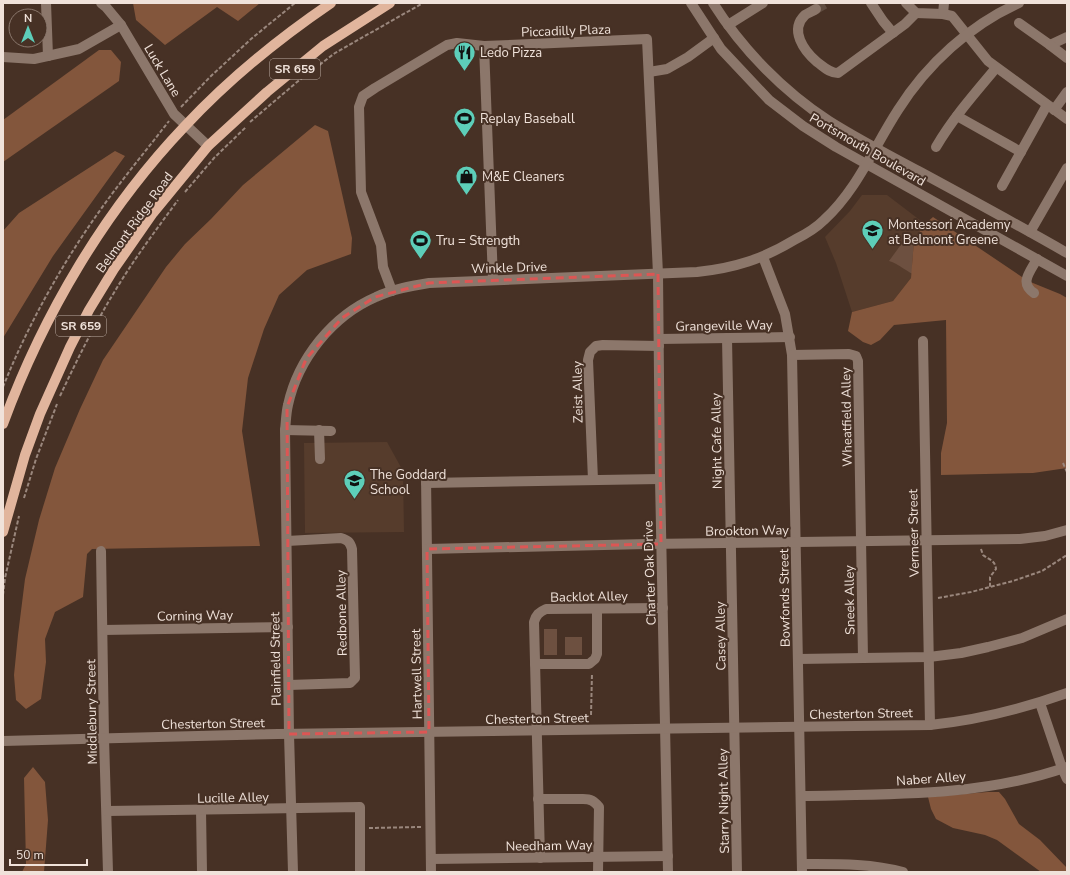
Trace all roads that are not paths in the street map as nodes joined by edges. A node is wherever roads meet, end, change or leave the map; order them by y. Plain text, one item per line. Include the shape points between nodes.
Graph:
1 (46, 3) edge
2 (331, 3) edge
3 (390, 3) edge
4 (691, 3) edge
5 (713, 3) edge
6 (763, 3) edge
7 (871, 3) edge
8 (906, 3) edge
9 (944, 3) edge
10 (1019, 3) edge
11 (105, 4) edge
12 (816, 9) tunnel mouth
13 (916, 13) junction
14 (943, 14) junction
15 (1019, 23) dead end
16 (728, 24) junction
17 (120, 25) junction
18 (893, 33) junction
19 (967, 34) junction
20 (1067, 37) edge
21 (714, 38) junction
22 (1050, 45) junction
23 (484, 46) junction
24 (48, 56) junction
25 (3, 57) edge
26 (1067, 58) edge
27 (996, 68) junction
28 (649, 72) junction
29 (1067, 92) edge
30 (1051, 107) junction
31 (957, 116) junction
32 (1067, 118) edge
33 (185, 126) junction
34 (208, 146) junction
35 (936, 147) dead end
36 (875, 148) junction
37 (1021, 152) junction
38 (866, 164) junction
39 (1065, 174) edge
40 (1002, 186) dead end
41 (1030, 232) junction
42 (1067, 253) edge
43 (763, 257) junction
44 (1037, 259) junction
45 (658, 274) junction
46 (1067, 276) edge
47 (493, 280) junction
48 (392, 291) junction
49 (1034, 293) dead end
50 (790, 337) junction
51 (727, 338) junction
52 (923, 341) dead end
53 (659, 342) junction
54 (792, 355) junction
55 (3, 424) edge
56 (285, 430) junction
57 (319, 430) junction
58 (331, 431) dead end
59 (320, 459) dead end
60 (660, 479) junction
61 (593, 480) junction
62 (1067, 530) edge
63 (3, 532) edge
64 (287, 541) junction
65 (927, 541) junction
66 (796, 542) junction
67 (861, 542) junction
68 (731, 543) junction
69 (661, 544) junction
70 (427, 549) junction
71 (101, 551) dead end
72 (663, 608) junction
73 (597, 609) junction
74 (1067, 619) edge
75 (288, 627) junction
76 (103, 630) junction
77 (929, 657) junction
78 (863, 658) junction
79 (798, 659) junction
80 (535, 664) junction
81 (289, 685) junction
82 (1067, 693) edge
83 (1040, 703) junction
84 (930, 725) junction
85 (799, 728) junction
86 (735, 729) junction
87 (666, 730) junction
88 (537, 731) junction
89 (429, 732) junction
90 (289, 734) junction
91 (104, 738) junction
92 (3, 740) edge
93 (1064, 768) edge
94 (1067, 778) edge
95 (801, 796) junction
96 (538, 799) junction
97 (292, 809) junction
98 (201, 810) junction
99 (107, 811) junction
100 (668, 856) junction
101 (598, 857) junction
102 (540, 858) junction
103 (431, 859) junction
104 (802, 868) edge
105 (108, 872) edge
106 (202, 872) edge
107 (293, 872) edge
108 (360, 872) edge
109 (431, 872) edge
110 (598, 872) edge
111 (668, 872) edge
112 (737, 872) edge
113 (903, 872) edge

1 - 24 street
2 - 33 main road, Belmont Ridge Road / SR 659 via 257,58
3 - 34 main road, Belmont Ridge Road / SR 659 via 323,46 266,92
4 - 21 street, Portsmouth Boulevard
5 - 16 street, Portsmouth Boulevard
6 - 16 street
7 - 18 street
8 - 13 street
9 - 14 street
10 - 19 street, Winkle Drive
11 - 17 street, Luck Lane
12 - 18 street via 805,16 799,26 799,37 810,56 831,73 845,69
13 - 14 street
13 - 18 street
14 - 19 street via 952,16
15 - 22 street
16 - 36 street, Portsmouth Boulevard via 754,57 796,96 829,121
17 - 24 street via 79,49
17 - 33 street, Luck Lane via 174,114
19 - 27 street
19 - 36 street, Winkle Drive via 930,67 914,86
20 - 22 street
21 - 28 street via 667,69
21 - 38 street, Portsmouth Boulevard via 737,67 769,100 803,126
22 - 26 street
23 - 28 street, Piccadilly Plaza via 647,39
23 - 47 street
23 - 48 street via 457,43 447,45 363,96 359,107 361,192 381,245 383,267
24 - 25 street via 34,59
27 - 30 street
27 - 31 street
28 - 45 street, Piccadilly Plaza
29 - 30 street
30 - 32 street
30 - 37 street
31 - 35 street
31 - 37 street
33 - 34 street, Luck Lane
33 - 55 main road, Belmont Ridge Road / SR 659 via 142,176 104,227 74,275 29,360
34 - 63 main road, Belmont Ridge Road / SR 659 via 153,213 89,310 40,414
36 - 38 street, Winkle Drive
36 - 41 street, Portsmouth Boulevard
37 - 40 street
38 - 43 street, Winkle Drive via 855,184 823,221 809,232
38 - 44 street, Portsmouth Boulevard
39 - 41 street
41 - 42 street, Portsmouth Boulevard
43 - 45 street, Winkle Drive via 721,270
43 - 50 street, Bowfonds Street via 781,302
44 - 46 street, Portsmouth Boulevard
44 - 49 street via 1026,283 1027,288
45 - 47 street, Winkle Drive
45 - 53 street, Charter Oak Drive
47 - 48 street, Winkle Drive via 429,283
48 - 56 street, Winkle Drive via 375,297 342,318 315,346 298,374 293,388 287,407
50 - 51 street, Grangeville Way
50 - 54 street, Bowfonds Street
51 - 53 street, Grangeville Way
51 - 68 street, Night Cafe Alley
52 - 65 street, Vermeer Street
53 - 60 street, Charter Oak Drive
53 - 61 street, Zeist Alley via 596,346 590,352 588,360
54 - 66 street, Bowfonds Street
54 - 67 street, Wheatfield Alley via 849,354 856,356 858,361
56 - 57 street
56 - 64 street, Winkle Drive
57 - 58 street
57 - 59 street
60 - 61 street
60 - 69 street, Charter Oak Drive
61 - 70 street, Hartwell Street via 426,480
62 - 65 street, Brookton Way via 1020,539
64 - 75 street, Plainfield Street
64 - 81 street, Redbone Alley via 341,538 350,543 355,670 355,678 350,684
65 - 67 street, Brookton Way
65 - 77 street, Vermeer Street
66 - 67 street, Brookton Way
66 - 68 street, Brookton Way
66 - 79 street, Bowfonds Street
67 - 78 street, Sneek Alley
68 - 69 street, Brookton Way
68 - 86 street, Casey Alley
69 - 70 street, Brookton Way
69 - 72 street, Charter Oak Drive
70 - 89 street, Hartwell Street
71 - 76 street, Middlebury Street
72 - 73 street, Backlot Alley
72 - 87 street, Charter Oak Drive
73 - 80 street, Backlot Alley via 546,609 540,612 534,622
73 - 80 street via 598,654 592,662
74 - 77 street via 1022,638 961,653
75 - 76 street, Corning Way
75 - 81 street, Plainfield Street
76 - 91 street, Middlebury Street
77 - 78 street
77 - 84 street, Vermeer Street
78 - 79 street
79 - 85 street, Bowfonds Street
80 - 88 street, Backlot Alley
81 - 90 street, Plainfield Street
82 - 83 street, Chesterton Street
83 - 84 street, Chesterton Street via 1001,714
83 - 93 street
84 - 85 street, Chesterton Street
85 - 86 street, Chesterton Street
85 - 95 street, Bowfonds Street
86 - 87 street, Chesterton Street
86 - 112 street, Starry Night Alley
87 - 88 street, Chesterton Street
87 - 100 street, Charter Oak Drive
88 - 89 street, Chesterton Street
88 - 96 street, Backlot Alley
89 - 90 street, Chesterton Street
89 - 103 street, Hartwell Street
90 - 91 street, Chesterton Street
90 - 97 street, Plainfield Street
91 - 92 street, Chesterton Street
91 - 99 street, Middlebury Street
93 - 94 street
93 - 95 street, Naber Alley via 999,785 962,790 923,794
95 - 104 street, Bowfonds Street
96 - 101 street via 589,799 595,802 599,807
96 - 102 street, Backlot Alley
97 - 98 street, Lucille Alley
97 - 107 street, Plainfield Street
97 - 108 street, Lucille Alley via 360,807
98 - 99 street, Lucille Alley
98 - 106 street
99 - 105 street, Middlebury Street
100 - 101 street, Needham Way
100 - 111 street, Charter Oak Drive
101 - 102 street, Needham Way
101 - 110 street
102 - 103 street, Needham Way
103 - 109 street, Hartwell Street
104 - 113 street via 849,864

